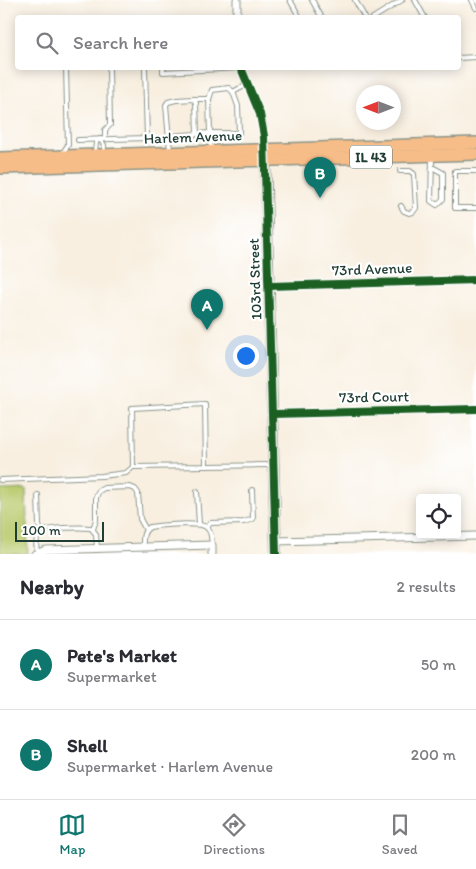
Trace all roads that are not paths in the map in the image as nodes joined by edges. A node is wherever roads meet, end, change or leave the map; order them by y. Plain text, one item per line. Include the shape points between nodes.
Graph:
1 (237, 0) edge
2 (290, 0) edge
3 (312, 0) edge
4 (355, 0) edge
5 (402, 0) edge
6 (415, 0) edge
7 (472, 0) edge
8 (476, 8) edge
9 (237, 15) edge
10 (298, 15) edge
11 (320, 15) edge
12 (363, 15) edge
13 (378, 15) edge
14 (423, 15) edge
15 (476, 57) edge
16 (461, 58) edge
17 (66, 70) edge
18 (109, 70) edge
19 (145, 70) edge
20 (163, 70) edge
21 (202, 70) edge
22 (242, 70) edge
23 (248, 84) junction
24 (232, 92) junction
25 (194, 99) junction
26 (209, 99) junction
27 (197, 134) junction
28 (210, 134) junction
29 (169, 136) junction
30 (103, 139) junction
31 (78, 140) dead end
32 (476, 143) edge
33 (68, 145) junction
34 (211, 152) junction
35 (170, 153) junction
36 (476, 154) edge
37 (100, 155) junction
38 (265, 155) junction
39 (60, 156) junction
40 (76, 156) junction
41 (0, 158) edge
42 (432, 161) junction
43 (0, 168) edge
44 (476, 171) edge
45 (400, 172) dead end
46 (401, 206) dead end
47 (476, 208) edge
48 (476, 280) edge
49 (268, 286) junction
50 (476, 409) edge
51 (272, 414) junction
52 (273, 465) junction
53 (206, 466) junction
54 (133, 467) junction
55 (0, 480) edge
56 (252, 490) dead end
57 (197, 492) dead end
58 (38, 495) dead end
59 (198, 524) junction
60 (207, 528) junction
61 (92, 529) junction
62 (146, 530) junction
63 (41, 532) junction
64 (476, 536) edge
65 (275, 541) junction
66 (212, 545) junction
67 (147, 550) edge
68 (94, 551) edge
69 (36, 553) edge
70 (212, 554) edge
71 (276, 554) edge

1 - 9 street
2 - 10 lane
3 - 11 lane
4 - 12 lane
5 - 13 lane
6 - 14 lane
7 - 8 lane
15 - 16 lane
17 - 33 lane
18 - 30 lane via 110,125
19 - 30 lane via 147,138
20 - 21 lane
22 - 23 street, 103rd Street
23 - 24 lane
23 - 38 street, 103rd Street via 263,125
24 - 26 lane via 229,88 215,89
24 - 28 lane via 238,106 239,133
25 - 26 lane
25 - 27 lane
25 - 29 lane via 168,102
26 - 28 lane
27 - 28 lane
27 - 29 lane
28 - 34 lane
29 - 35 lane
30 - 31 lane
30 - 37 lane
30 - 37 lane via 96,142
32 - 38 main road, Harlem Avenue / IL 43
33 - 39 lane
33 - 40 lane
34 - 35 main road, Harlem Avenue / IL 43
34 - 38 main road, Harlem Avenue / IL 43
35 - 37 main road, Harlem Avenue / IL 43
36 - 42 main road, Harlem Avenue / IL 43
37 - 40 main road, Harlem Avenue / IL 43
38 - 42 main road, Harlem Avenue / IL 43
38 - 43 main road, Harlem Avenue / IL 43
38 - 49 street, 103rd Street
39 - 40 main road, Harlem Avenue / IL 43
39 - 41 main road, Harlem Avenue / IL 43
42 - 42 lane via 432,202 437,205 443,199 443,172
44 - 47 lane via 455,171 455,208
45 - 46 lane via 410,171 414,176 416,208 409,213
48 - 49 street, 73rd Avenue
49 - 51 street, 103rd Street
50 - 51 street, 73rd Court
51 - 52 street, 103rd Street
52 - 53 lane
52 - 65 street, 103rd Street
53 - 54 lane
53 - 54 lane via 205,404 132,408
54 - 55 lane via 126,473 102,476
56 - 60 lane via 253,519 210,523
57 - 59 lane
58 - 63 lane
59 - 60 lane
59 - 62 lane via 153,526
60 - 66 lane
61 - 62 lane via 99,491 130,487 138,493 140,519
61 - 63 lane
61 - 68 lane via 96,534
62 - 67 lane via 143,535
63 - 69 lane via 37,538
64 - 65 street
65 - 71 street, 103rd Street
66 - 67 street
66 - 70 street
67 - 68 street
68 - 69 street via 46,550

